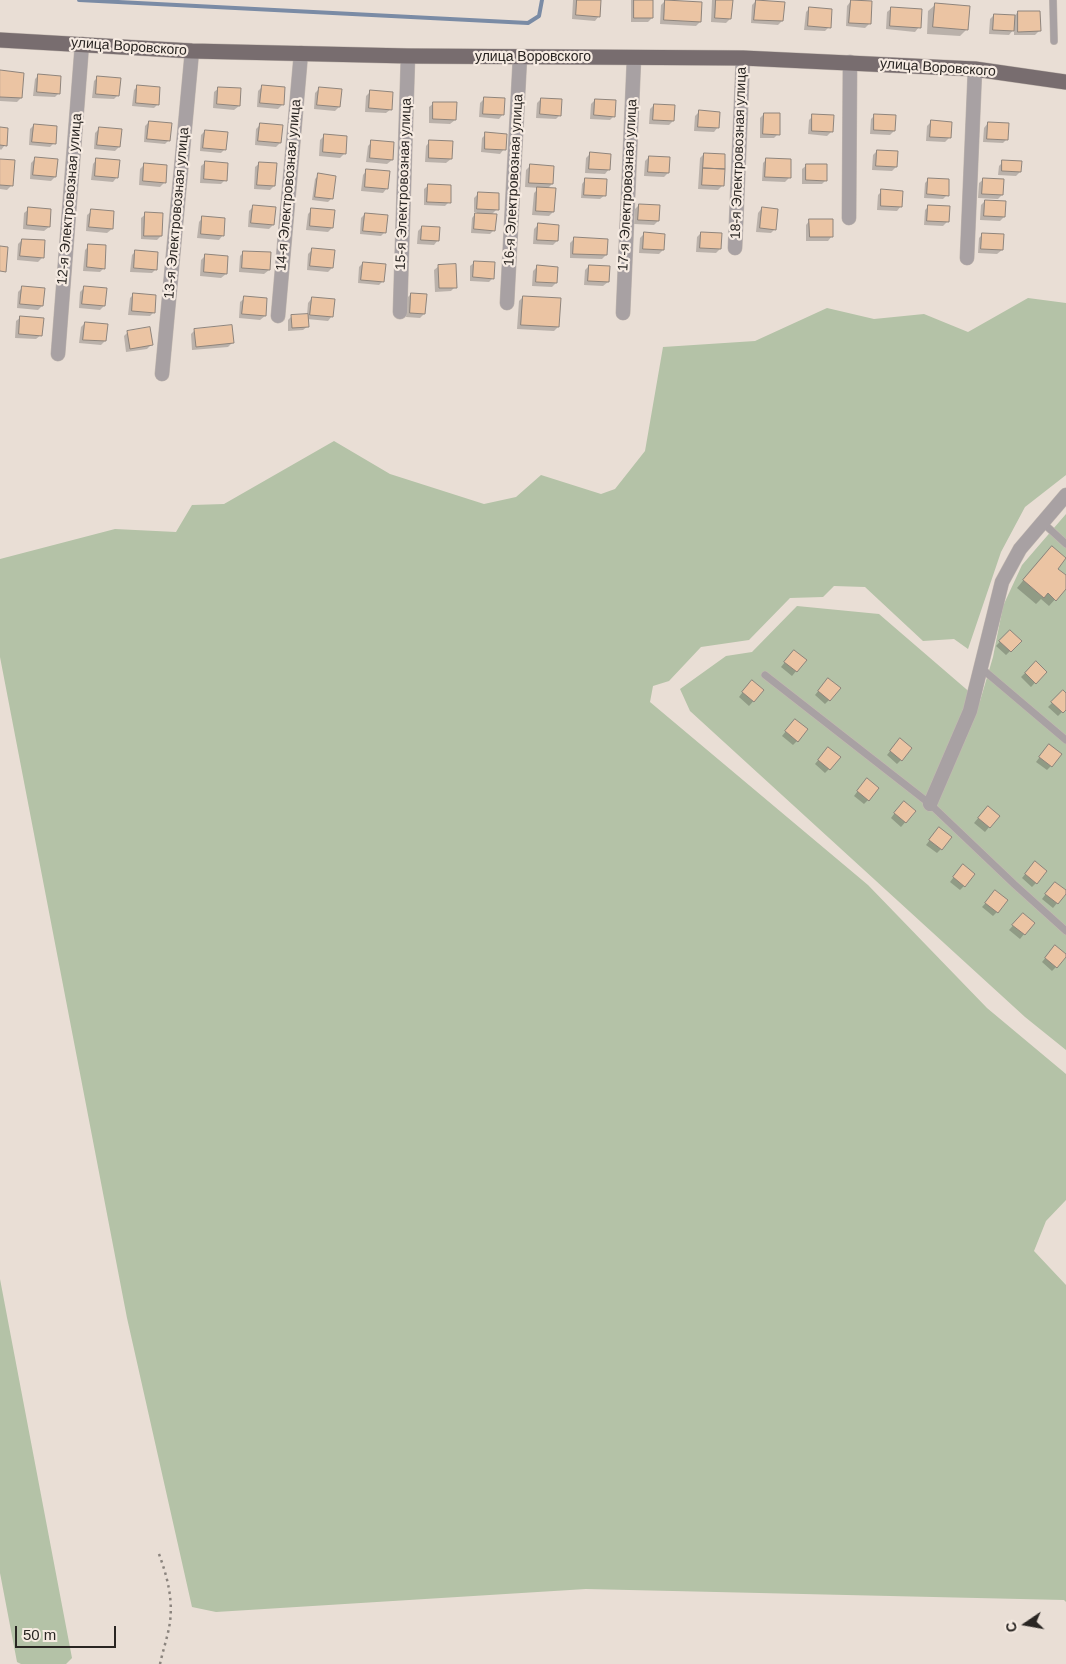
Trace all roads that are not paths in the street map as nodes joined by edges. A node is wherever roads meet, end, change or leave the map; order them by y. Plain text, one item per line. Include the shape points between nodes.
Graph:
1 (1053, 0) edge
2 (0, 40) edge
3 (1054, 41) dead end
4 (82, 44) junction
5 (192, 51) junction
6 (301, 53) junction
7 (408, 56) junction
8 (520, 57) junction
9 (634, 58) junction
10 (743, 58) junction
11 (850, 62) junction
12 (975, 69) junction
13 (1066, 82) edge
14 (849, 218) dead end
15 (735, 248) dead end
16 (967, 258) dead end
17 (507, 303) dead end
18 (400, 312) dead end
19 (623, 313) dead end
20 (278, 316) dead end
21 (58, 354) dead end
22 (162, 374) dead end
23 (1066, 495) edge
24 (1042, 522) junction
25 (1066, 544) edge
26 (981, 668) junction
27 (765, 675) dead end
28 (1066, 740) edge
29 (930, 804) junction
30 (1066, 931) edge

1 - 3 lane
2 - 4 main road, улица Воровского
4 - 5 main road, улица Воровского
4 - 21 street, 12-я Электровозная улица
5 - 6 main road, улица Воровского
5 - 22 street, 13-я Электровозная улица
6 - 7 main road, улица Воровского
6 - 20 street, 14-я Электровозная улица
7 - 8 main road, улица Воровского
7 - 18 street, 15-я Электровозная улица
8 - 9 main road, улица Воровского
8 - 17 street, 16-я Электровозная улица
9 - 10 main road, улица Воровского
9 - 19 street, 17-я Электровозная улица
10 - 11 main road, улица Воровского
10 - 15 street, 18-я Электровозная улица
11 - 12 main road, улица Воровского
11 - 14 street
12 - 13 main road, улица Воровского
12 - 16 street
23 - 24 street
24 - 25 lane
24 - 26 street via 1020,549 1002,582
26 - 28 lane
26 - 29 street via 970,711
27 - 29 lane
29 - 30 lane

